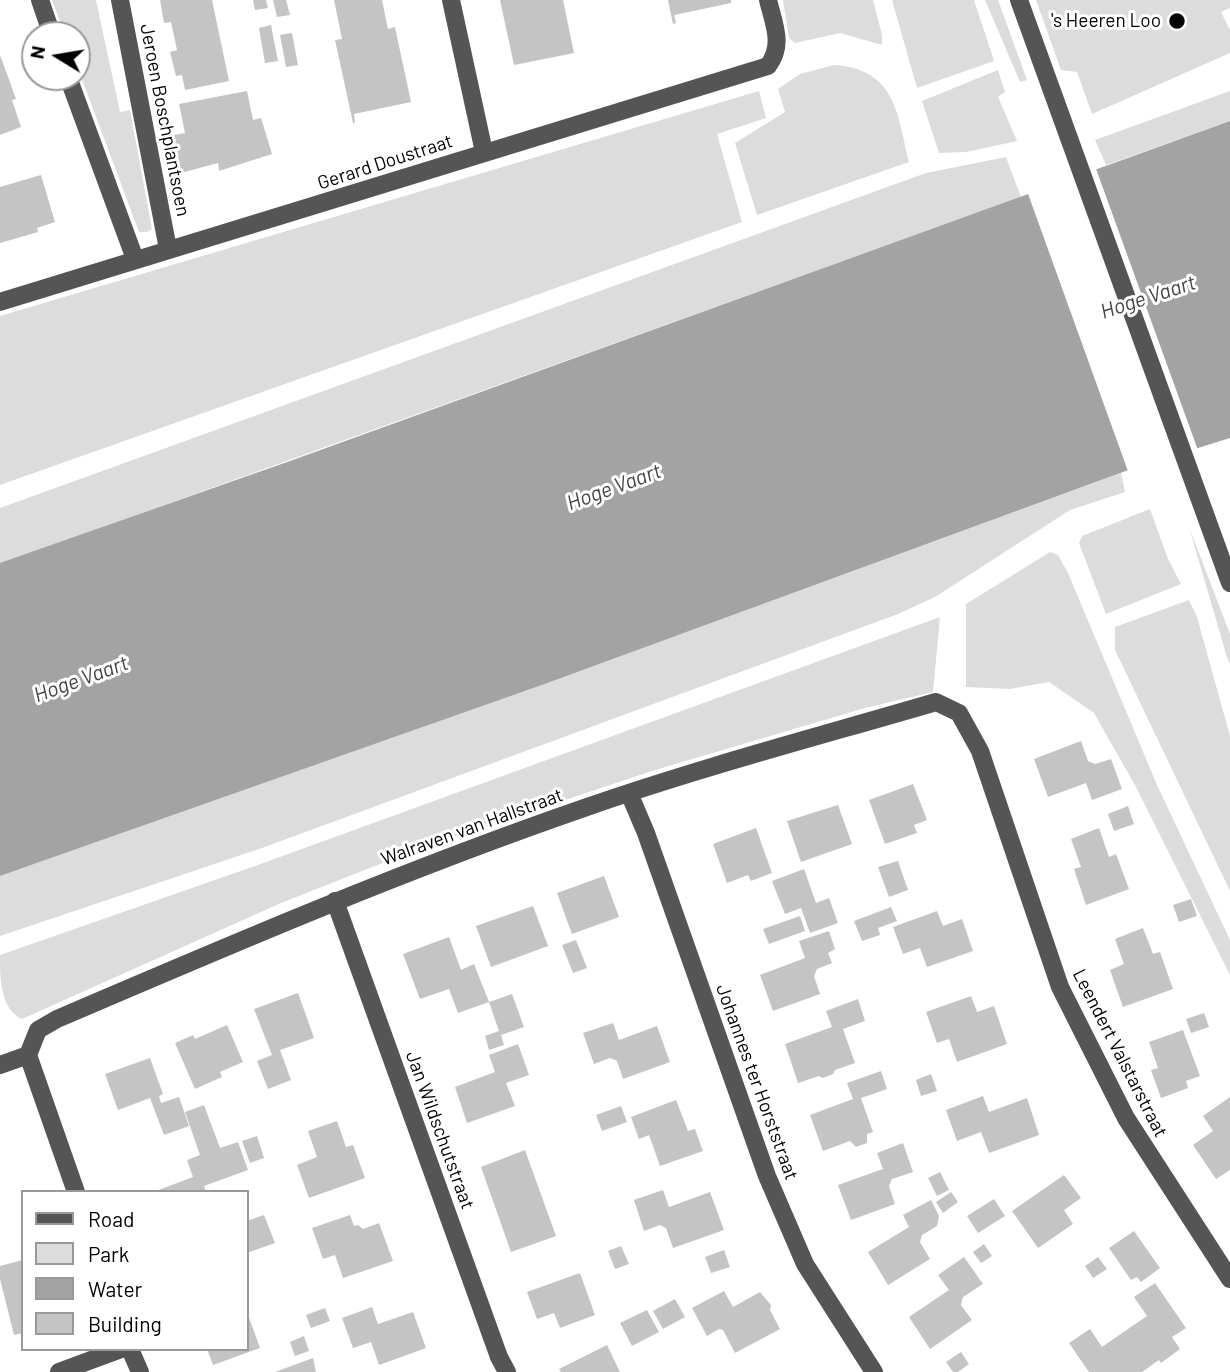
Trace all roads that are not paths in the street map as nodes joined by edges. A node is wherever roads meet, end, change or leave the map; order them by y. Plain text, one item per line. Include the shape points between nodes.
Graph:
1 (40, 0) edge
2 (120, 0) edge
3 (452, 0) edge
4 (768, 0) edge
5 (1019, 0) edge
6 (47, 21) edge
7 (73, 91) edge
8 (484, 152) junction
9 (168, 249) junction
10 (135, 259) junction
11 (0, 302) edge
12 (1230, 583) edge
13 (960, 712) joint
14 (629, 793) junction
15 (335, 901) junction
16 (28, 1055) junction
17 (0, 1065) edge
18 (74, 1190) edge
19 (1230, 1279) edge
20 (116, 1351) edge
21 (131, 1351) edge
22 (59, 1372) edge
23 (139, 1372) edge
24 (507, 1372) edge
25 (874, 1372) edge

1 - 6 street
2 - 9 street, Jeroen Boschplantsoen
3 - 8 street
4 - 8 street, Gerard Doustraat via 778,41 777,54 768,66
5 - 12 street
7 - 10 street
8 - 9 street, Gerard Doustraat
9 - 10 street, Gerard Doustraat
10 - 11 street, Gerard Doustraat
13 - 14 street, Walraven van Hallstraat via 936,702
13 - 19 street, Leendert Valstarstraat via 980,751 1060,987 1126,1118
14 - 15 street, Walraven van Hallstraat
14 - 25 street, Johannes ter Horststraat via 767,1176 805,1264
15 - 16 street, Walraven van Hallstraat via 57,1019 38,1030
15 - 24 street, Jan Wildschutstraat
16 - 17 street
16 - 18 street
20 - 22 street
21 - 23 street

